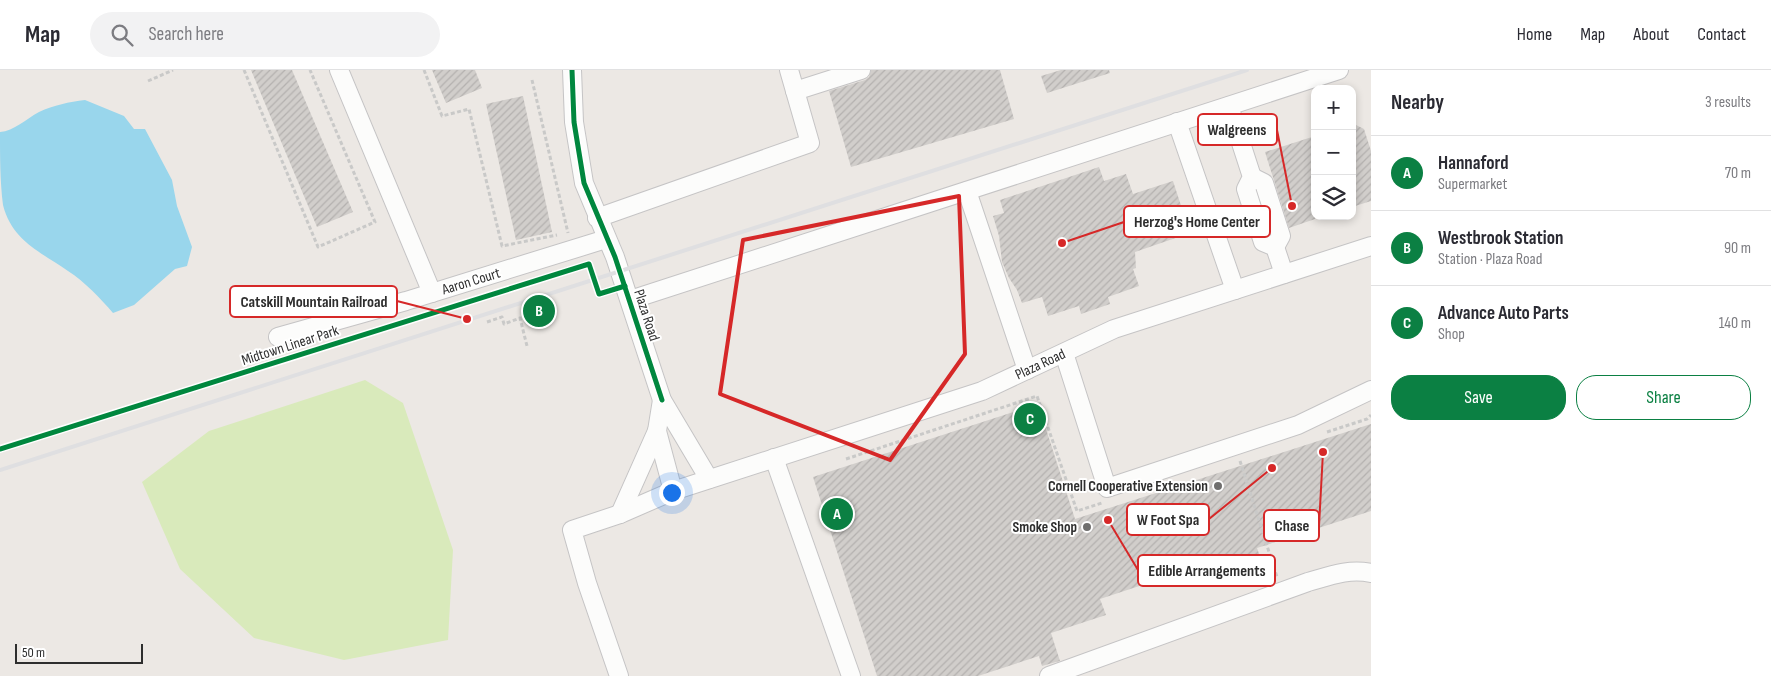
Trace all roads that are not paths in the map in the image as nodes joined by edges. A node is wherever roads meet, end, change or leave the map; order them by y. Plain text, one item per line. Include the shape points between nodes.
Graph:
1 (339, 70) edge
2 (572, 70) edge
3 (789, 70) edge
4 (860, 70) edge
5 (1339, 70) edge
6 (795, 91) junction
7 (1229, 106) junction
8 (1177, 122) junction
9 (967, 191) junction
10 (597, 218) junction
11 (606, 239) junction
12 (1371, 246) edge
13 (1284, 274) junction
14 (1235, 290) junction
15 (432, 293) junction
16 (630, 300) junction
17 (278, 337) dead end
18 (1064, 353) junction
19 (1027, 370) junction
20 (1371, 390) edge
21 (662, 400) junction
22 (657, 431) junction
23 (774, 458) junction
24 (709, 480) junction
25 (673, 491) junction
26 (620, 514) junction
27 (1371, 573) edge
28 (620, 676) edge
29 (852, 676) edge
30 (1049, 676) edge

1 - 15 street
2 - 10 street, Plaza Road via 578,157
3 - 6 street
4 - 6 street
5 - 7 street
6 - 10 street via 810,143
7 - 8 street
7 - 13 street via 1252,177 1264,183 1281,236 1275,247
8 - 9 street
8 - 14 street
9 - 16 street
9 - 19 street
10 - 11 street, Plaza Road
11 - 15 street, Aaron Court
11 - 16 street, Plaza Road
12 - 13 street, Plaza Road
13 - 14 street, Plaza Road
14 - 18 street, Plaza Road via 1114,329
15 - 17 street, Aaron Court
16 - 21 street, Plaza Road
18 - 19 street, Plaza Road
18 - 20 street via 1107,488 1298,425
19 - 23 street, Plaza Road via 982,391
21 - 22 street, Plaza Road
21 - 24 street, Plaza Road
22 - 25 street, Plaza Road
22 - 26 street
23 - 24 street, Plaza Road
23 - 29 street
24 - 25 street, Plaza Road
25 - 26 street
26 - 28 street via 572,530
27 - 30 street via 1360,570 1345,572 1282,592

